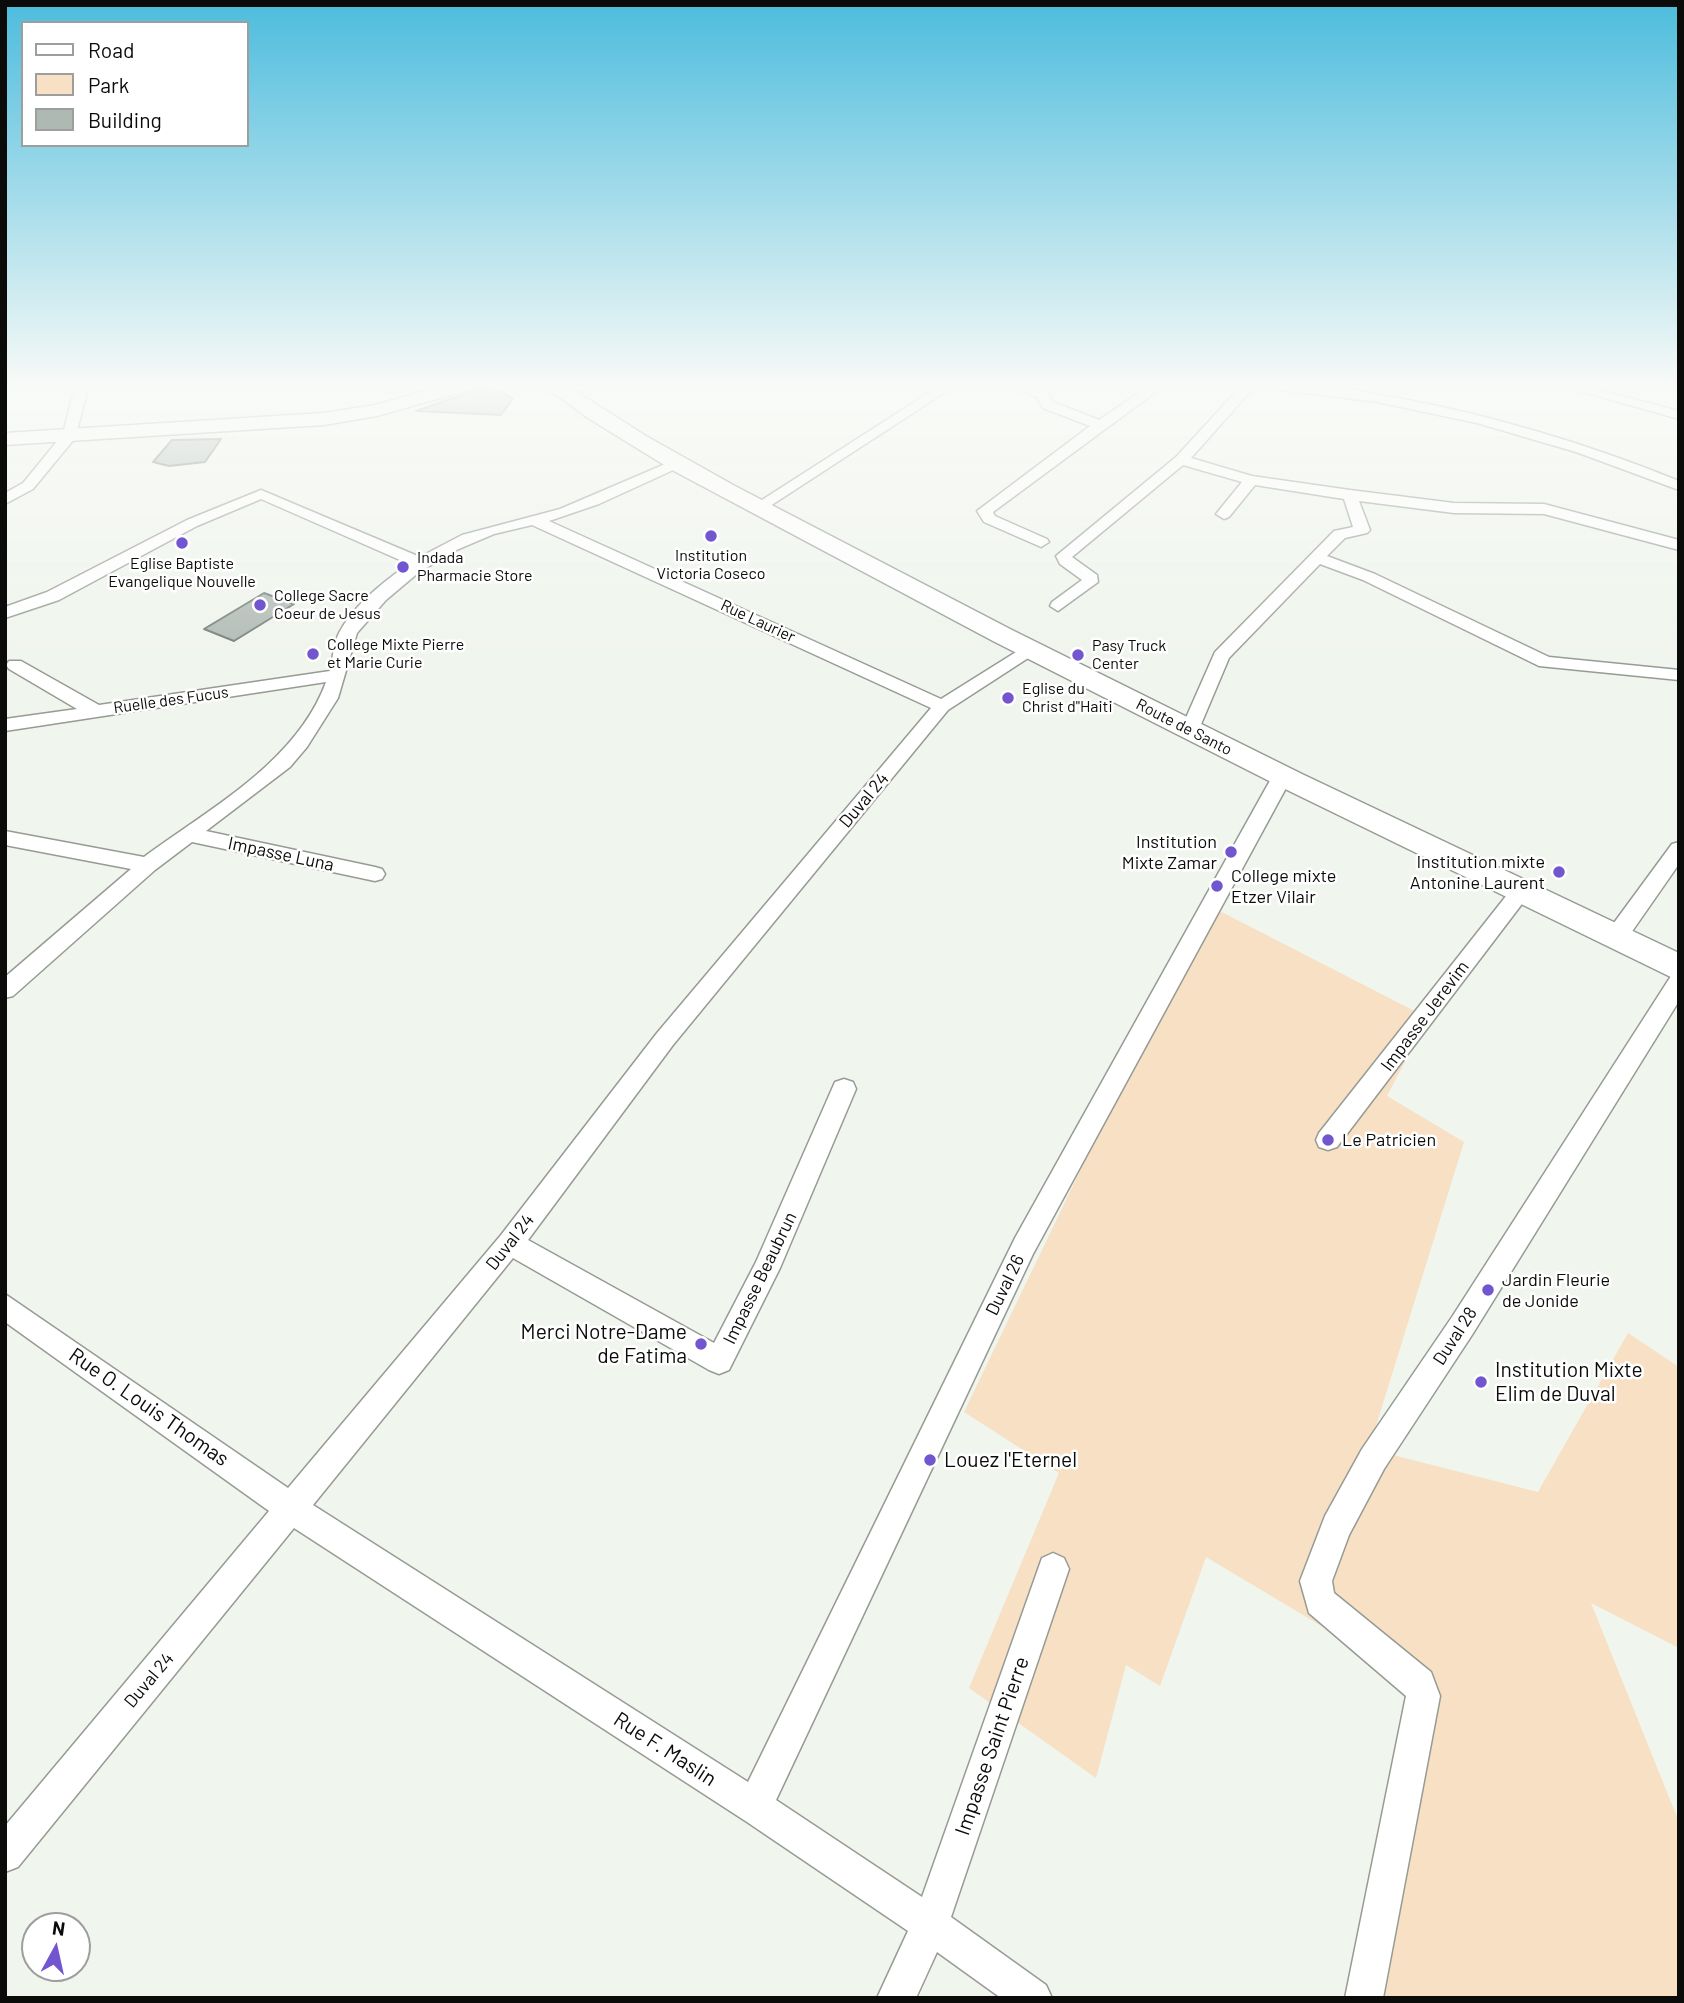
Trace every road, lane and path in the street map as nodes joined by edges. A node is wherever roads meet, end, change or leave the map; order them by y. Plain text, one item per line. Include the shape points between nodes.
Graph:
1 (35, 478) edge
2 (642, 478) edge
3 (706, 478) edge
4 (803, 478) edge
5 (1028, 478) edge
6 (1158, 478) edge
7 (1246, 478) edge
8 (1661, 478) edge
9 (1251, 480) junction
10 (1679, 486) edge
11 (1350, 495) junction
12 (5, 500) edge
13 (759, 507) junction
14 (1224, 514) dead end
15 (534, 520) junction
16 (1041, 542) dead end
17 (1679, 545) edge
18 (1318, 558) junction
19 (420, 563) junction
20 (1058, 606) dead end
21 (5, 613) edge
22 (1030, 651) junction
23 (15, 665) dead end
24 (338, 675) junction
25 (1679, 675) edge
26 (943, 706) junction
27 (95, 711) junction
28 (5, 725) edge
29 (1190, 729) junction
30 (1282, 777) junction
31 (186, 834) junction
32 (5, 838) edge
33 (1679, 849) edge
34 (148, 865) junction
35 (375, 874) dead end
36 (1521, 891) junction
37 (1616, 937) junction
38 (1679, 968) edge
39 (10, 982) edge
40 (1679, 982) edge
41 (844, 1089) dead end
42 (1328, 1140) dead end
43 (510, 1243) junction
44 (5, 1306) edge
45 (292, 1509) junction
46 (1053, 1569) dead end
47 (755, 1806) junction
48 (5, 1854) edge
49 (932, 1923) junction
50 (896, 1998) edge
51 (1033, 1998) edge
52 (1364, 1998) edge

1 - 12 street
2 - 15 street via 565,512
3 - 13 main road, Route de Santo
4 - 13 street
5 - 16 street via 985,511 989,519
6 - 20 street via 1064,556 1091,578
7 - 9 street
8 - 10 street
9 - 11 street
9 - 14 street
11 - 17 street via 1454,508 1544,509
11 - 18 street via 1362,530 1339,534
13 - 22 main road, Route de Santo
15 - 19 street via 488,531
15 - 26 street, Rue Laurier
18 - 25 street via 1369,577 1545,662
18 - 29 street via 1221,656
19 - 21 street via 261,494 192,523 53,596
19 - 24 street via 384,590 348,631
22 - 26 street, Duval 24
22 - 29 main road, Route de Santo
23 - 27 street
24 - 27 street, Ruelle des Fucus
24 - 31 street via 325,707 300,746
26 - 43 street, Duval 24 via 665,1039
27 - 28 street, Ruelle des Fucus
29 - 30 main road, Route de Santo
30 - 36 main road, Route de Santo
30 - 47 street, Duval 26 via 1024,1245
31 - 34 street
31 - 35 street, Impasse Luna
32 - 34 street
33 - 37 street
34 - 39 street
36 - 37 main road, Route de Santo
36 - 42 street, Impasse Jerevim
37 - 38 main road, Route de Santo
40 - 52 street, Duval 28 via 1373,1459 1336,1527 1316,1581 1320,1602 1419,1684 1423,1696
41 - 43 street, Impasse Beaubrun via 767,1268 719,1362
43 - 45 street, Duval 24
44 - 45 street, Rue O. Louis Thomas
45 - 47 street, Rue F. Maslin
45 - 48 street, Duval 24
46 - 49 street, Impasse Saint Pierre
47 - 49 street, Rue F. Maslin
49 - 50 street, Impasse Saint Pierre
49 - 51 street, Rue F. Maslin

